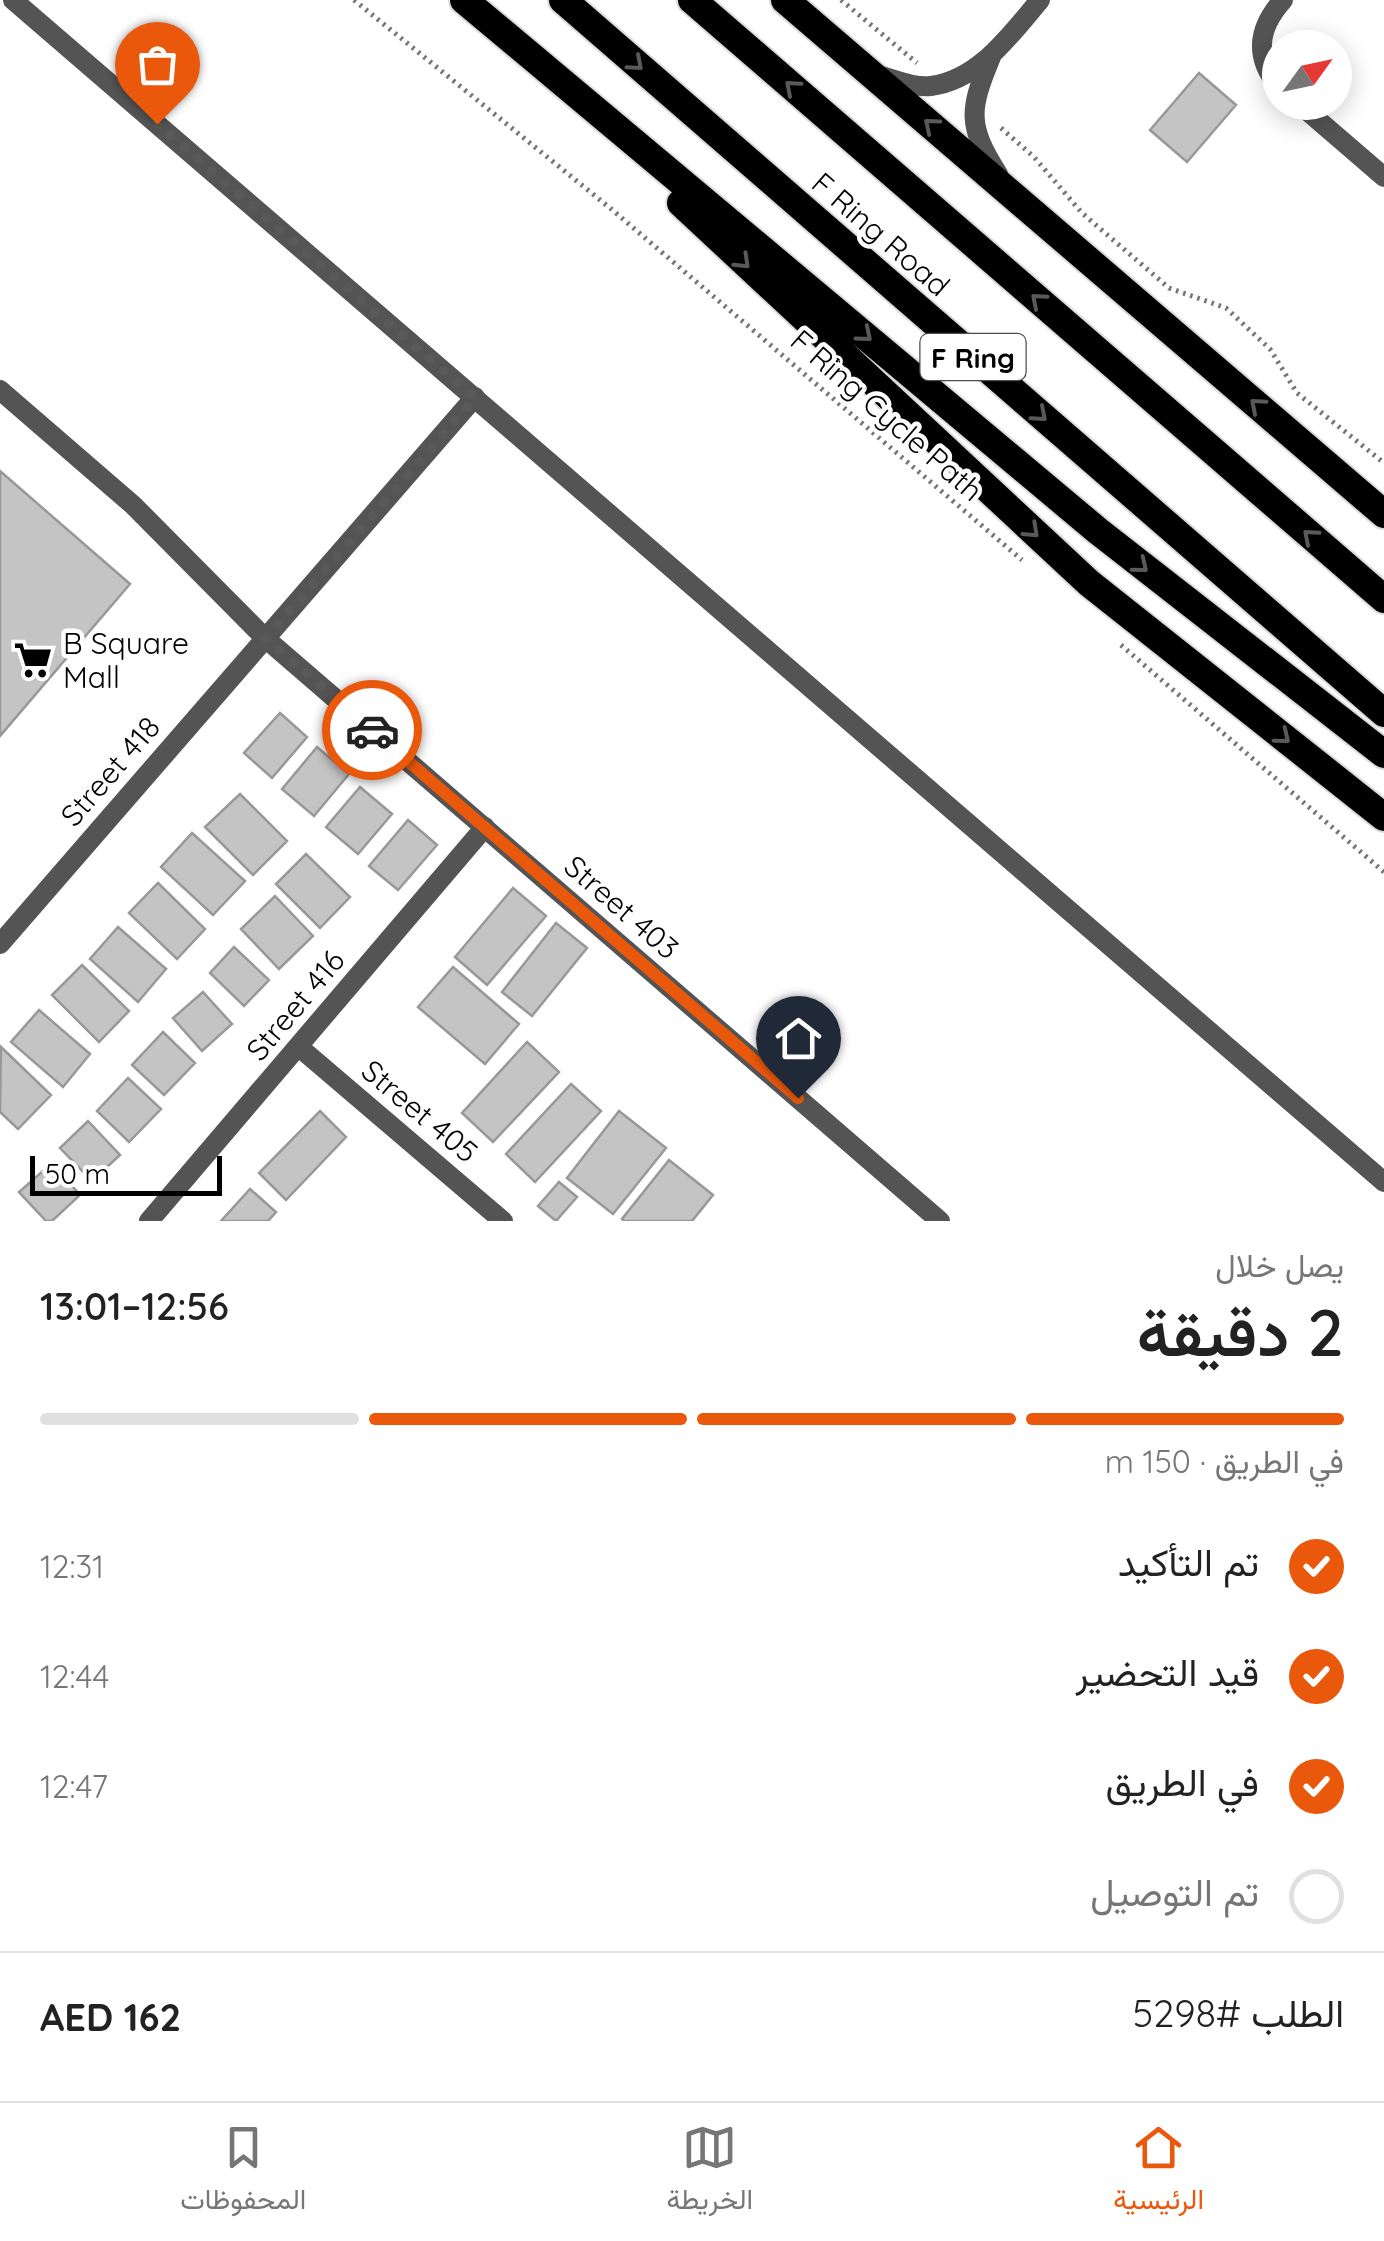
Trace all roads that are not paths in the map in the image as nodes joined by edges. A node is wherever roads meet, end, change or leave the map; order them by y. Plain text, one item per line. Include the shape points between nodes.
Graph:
1 (13, 0) edge
2 (464, 0) edge
3 (562, 0) edge
4 (692, 0) edge
5 (785, 0) edge
6 (1040, 0) edge
7 (1282, 0) edge
8 (1262, 30) edge
9 (1262, 30) edge
10 (521, 49) junction
11 (992, 56) junction
12 (1262, 57) edge
13 (869, 73) junction
14 (1318, 120) edge
15 (1384, 177) edge
16 (1009, 192) junction
17 (0, 390) edge
18 (475, 398) junction
19 (1384, 514) edge
20 (1384, 600) edge
21 (266, 638) junction
22 (1384, 713) edge
23 (1384, 754) edge
24 (1384, 818) edge
25 (485, 827) junction
26 (0, 944) edge
27 (298, 1048) junction
28 (1384, 1182) edge
29 (148, 1221) edge
30 (504, 1221) edge
31 (940, 1221) edge

1 - 18 street
2 - 10 highway
3 -> 22 highway, F Ring Road / F Ring
20 -> 4 highway, F Ring Road / F Ring
5 - 13 highway
6 - 11 street
7 - 9 street
8 - 12 street
10 -> 23 highway via 1098,531
10 -> 24 highway via 1089,582
11 - 13 street via 942,83 914,85
11 - 16 street via 974,104 974,125
16 -> 13 highway
14 - 15 street
19 -> 16 highway
17 - 21 street, Street 403 via 132,506
18 - 21 street, Street 418
18 - 28 street
21 - 25 street, Street 403
21 - 26 street, Street 418
25 - 27 street, Street 416
25 - 31 street, Street 403
27 - 29 street, Street 416
27 - 30 street, Street 405

